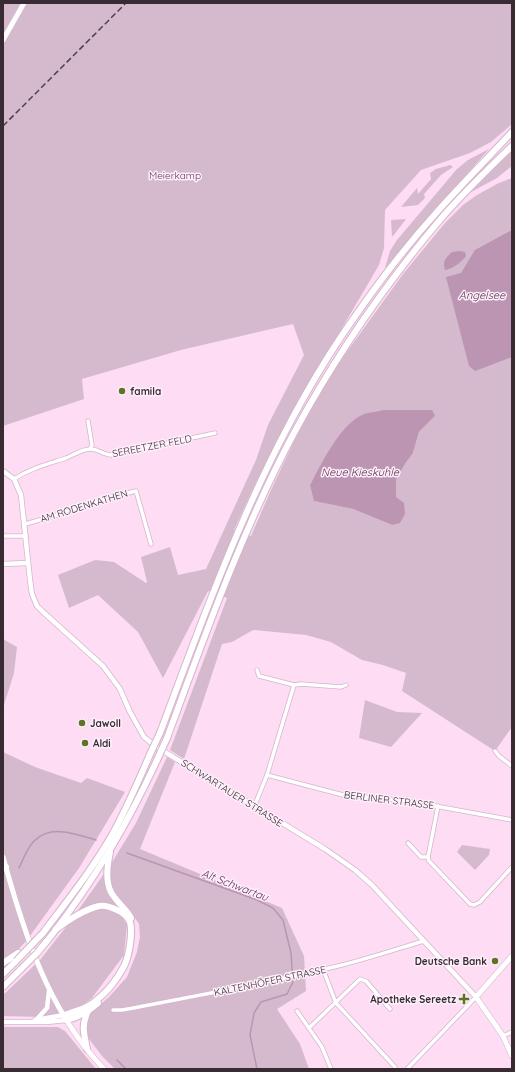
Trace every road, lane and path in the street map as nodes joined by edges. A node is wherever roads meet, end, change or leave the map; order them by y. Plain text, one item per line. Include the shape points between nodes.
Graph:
1 (24, 3) edge
2 (3, 40) edge
3 (512, 132) edge
4 (512, 146) edge
5 (88, 421) dead end
6 (215, 433) dead end
7 (90, 449) junction
8 (3, 471) edge
9 (14, 479) junction
10 (25, 524) junction
11 (3, 536) edge
12 (26, 536) junction
13 (151, 544) dead end
14 (3, 564) edge
15 (28, 564) junction
16 (257, 670) dead end
17 (294, 685) junction
18 (346, 685) dead end
19 (495, 751) dead end
20 (512, 766) edge
21 (267, 775) junction
22 (438, 806) junction
23 (254, 807) junction
24 (512, 820) edge
25 (408, 843) dead end
26 (110, 852) junction
27 (3, 857) edge
28 (428, 857) junction
29 (4, 866) edge
30 (512, 866) edge
31 (56, 929) junction
32 (41, 932) junction
33 (424, 941) junction
34 (512, 956) edge
35 (3, 963) edge
36 (323, 969) junction
37 (3, 974) edge
38 (3, 987) edge
39 (49, 990) junction
40 (476, 997) junction
41 (336, 1003) junction
42 (390, 1009) dead end
43 (113, 1010) dead end
44 (88, 1011) junction
45 (297, 1011) dead end
46 (65, 1018) junction
47 (37, 1019) junction
48 (3, 1022) edge
49 (25, 1022) junction
50 (310, 1027) junction
51 (512, 1032) edge
52 (503, 1036) junction
53 (87, 1049) junction
54 (512, 1056) edge
55 (395, 1067) dead end
56 (104, 1069) edge
57 (331, 1069) edge
58 (407, 1069) edge

1 - 2 main road
3 - 32 highway, bridge via 436,212 386,274 337,342 307,391 259,485 226,561 160,733 132,796 112,835 75,892
4 - 26 highway, bridge via 440,220 398,271 344,347 295,431 266,488 233,565 167,738 139,800
5 - 7 street via 92,445
6 - 7 street, SEREETZER FELD via 111,456
7 - 9 street via 40,466
8 - 9 street
9 - 10 street, SCHWARTAUER STRASSE via 21,495
10 - 12 street, SCHWARTAUER STRASSE
10 - 13 street, AM RODENKATHEN via 110,496 128,494 134,490
11 - 12 street
12 - 15 street, SCHWARTAUER STRASSE
14 - 15 street
15 - 23 street, SCHWARTAUER STRASSE via 32,594 37,606 103,666 120,689 144,737 154,746
16 - 17 street via 259,676
17 - 18 street
17 - 21 street
19 - 20 street
21 - 22 street, BERLINER STRASSE via 343,795
21 - 23 street
22 - 24 street, BERLINER STRASSE
22 - 28 street
23 - 33 street, SCHWARTAUER STRASSE via 356,870
25 - 28 street via 421,857
26 - 31 highway via 81,897
26 - 44 highway via 107,873 109,887 113,897 133,921 134,944 122,977 112,990
27 - 29 main road
28 - 30 street via 464,898 474,905 480,902
29 - 39 main road via 32,952
31 - 38 highway, bridge via 37,953
31 - 46 highway via 79,914 101,906 110,907 126,916 131,930 126,962 119,975 100,998
32 - 35 highway
32 - 37 highway, bridge
33 - 36 street, KALTENHÖFER STRASSE
33 - 40 street, SCHWARTAUER STRASSE
34 - 40 main road
36 - 41 street
36 - 43 street, KALTENHÖFER STRASSE
39 - 46 main road
39 - 47 street via 46,1008
40 - 52 main road
40 - 58 street
41 - 42 street via 362,979
41 - 50 street
41 - 55 street
44 - 46 highway via 78,1017
44 - 53 highway via 83,1029
45 - 50 street
46 - 47 street
46 - 49 street via 46,1022
46 - 53 main road
47 - 49 street
48 - 49 street
50 - 57 street
51 - 52 street
52 - 54 main road
53 - 56 main road

